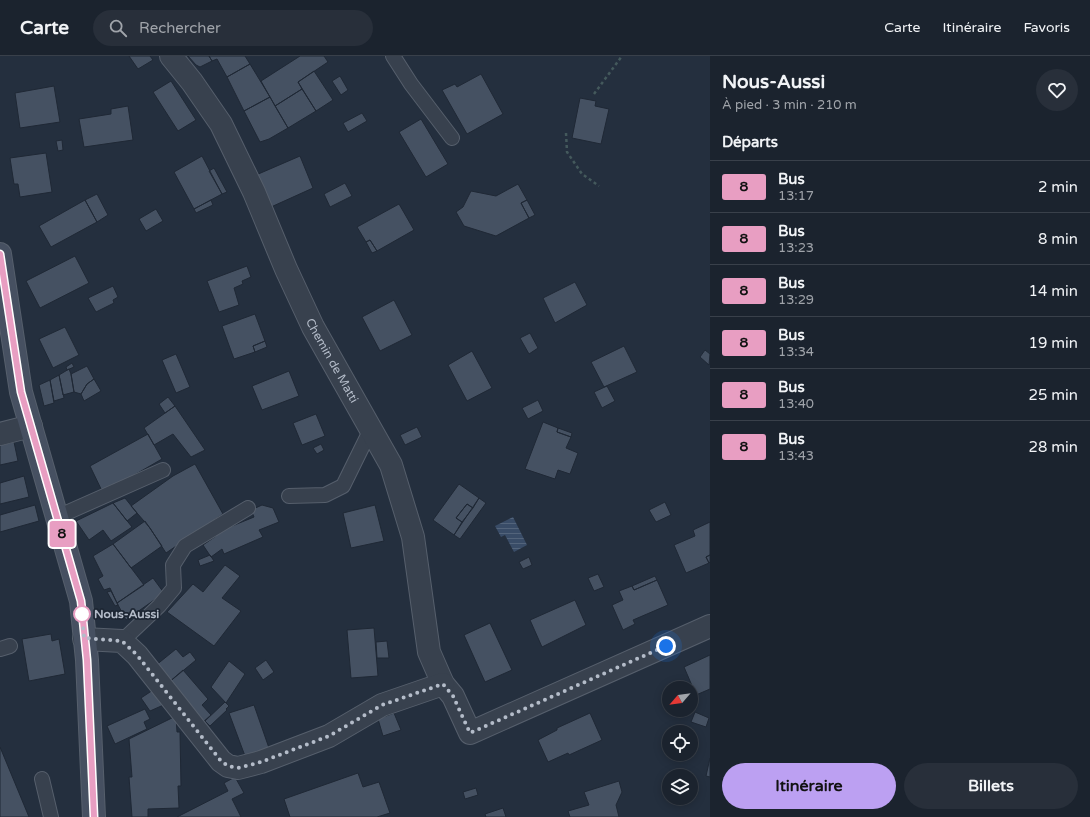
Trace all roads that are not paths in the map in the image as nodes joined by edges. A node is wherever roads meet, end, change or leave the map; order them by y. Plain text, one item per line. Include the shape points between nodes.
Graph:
1 (170, 56) edge
2 (393, 56) edge
3 (452, 138) dead end
4 (0, 254) edge
5 (31, 426) junction
6 (371, 429) junction
7 (0, 434) edge
8 (163, 470) dead end
9 (289, 496) dead end
10 (248, 508) dead end
11 (57, 518) junction
12 (710, 626) edge
13 (84, 638) junction
14 (122, 641) junction
15 (443, 684) junction
16 (42, 779) dead end
17 (51, 817) edge
18 (94, 817) edge

1 - 6 street, Chemin de Matti via 221,124 313,327
2 - 3 lane via 410,84
4 - 5 street via 21,392
5 - 7 street
5 - 11 street
6 - 9 lane via 343,486 324,495
6 - 15 street, Chemin de Matti via 391,466 413,537 429,652
8 - 11 lane
10 - 14 lane via 185,546 173,565 174,588
11 - 13 street via 81,601
12 - 15 street, Chemin de Matti via 470,733 453,696
13 - 14 street
13 - 18 street
14 - 15 street via 137,655 221,761 238,768 329,736 382,705
16 - 17 lane

